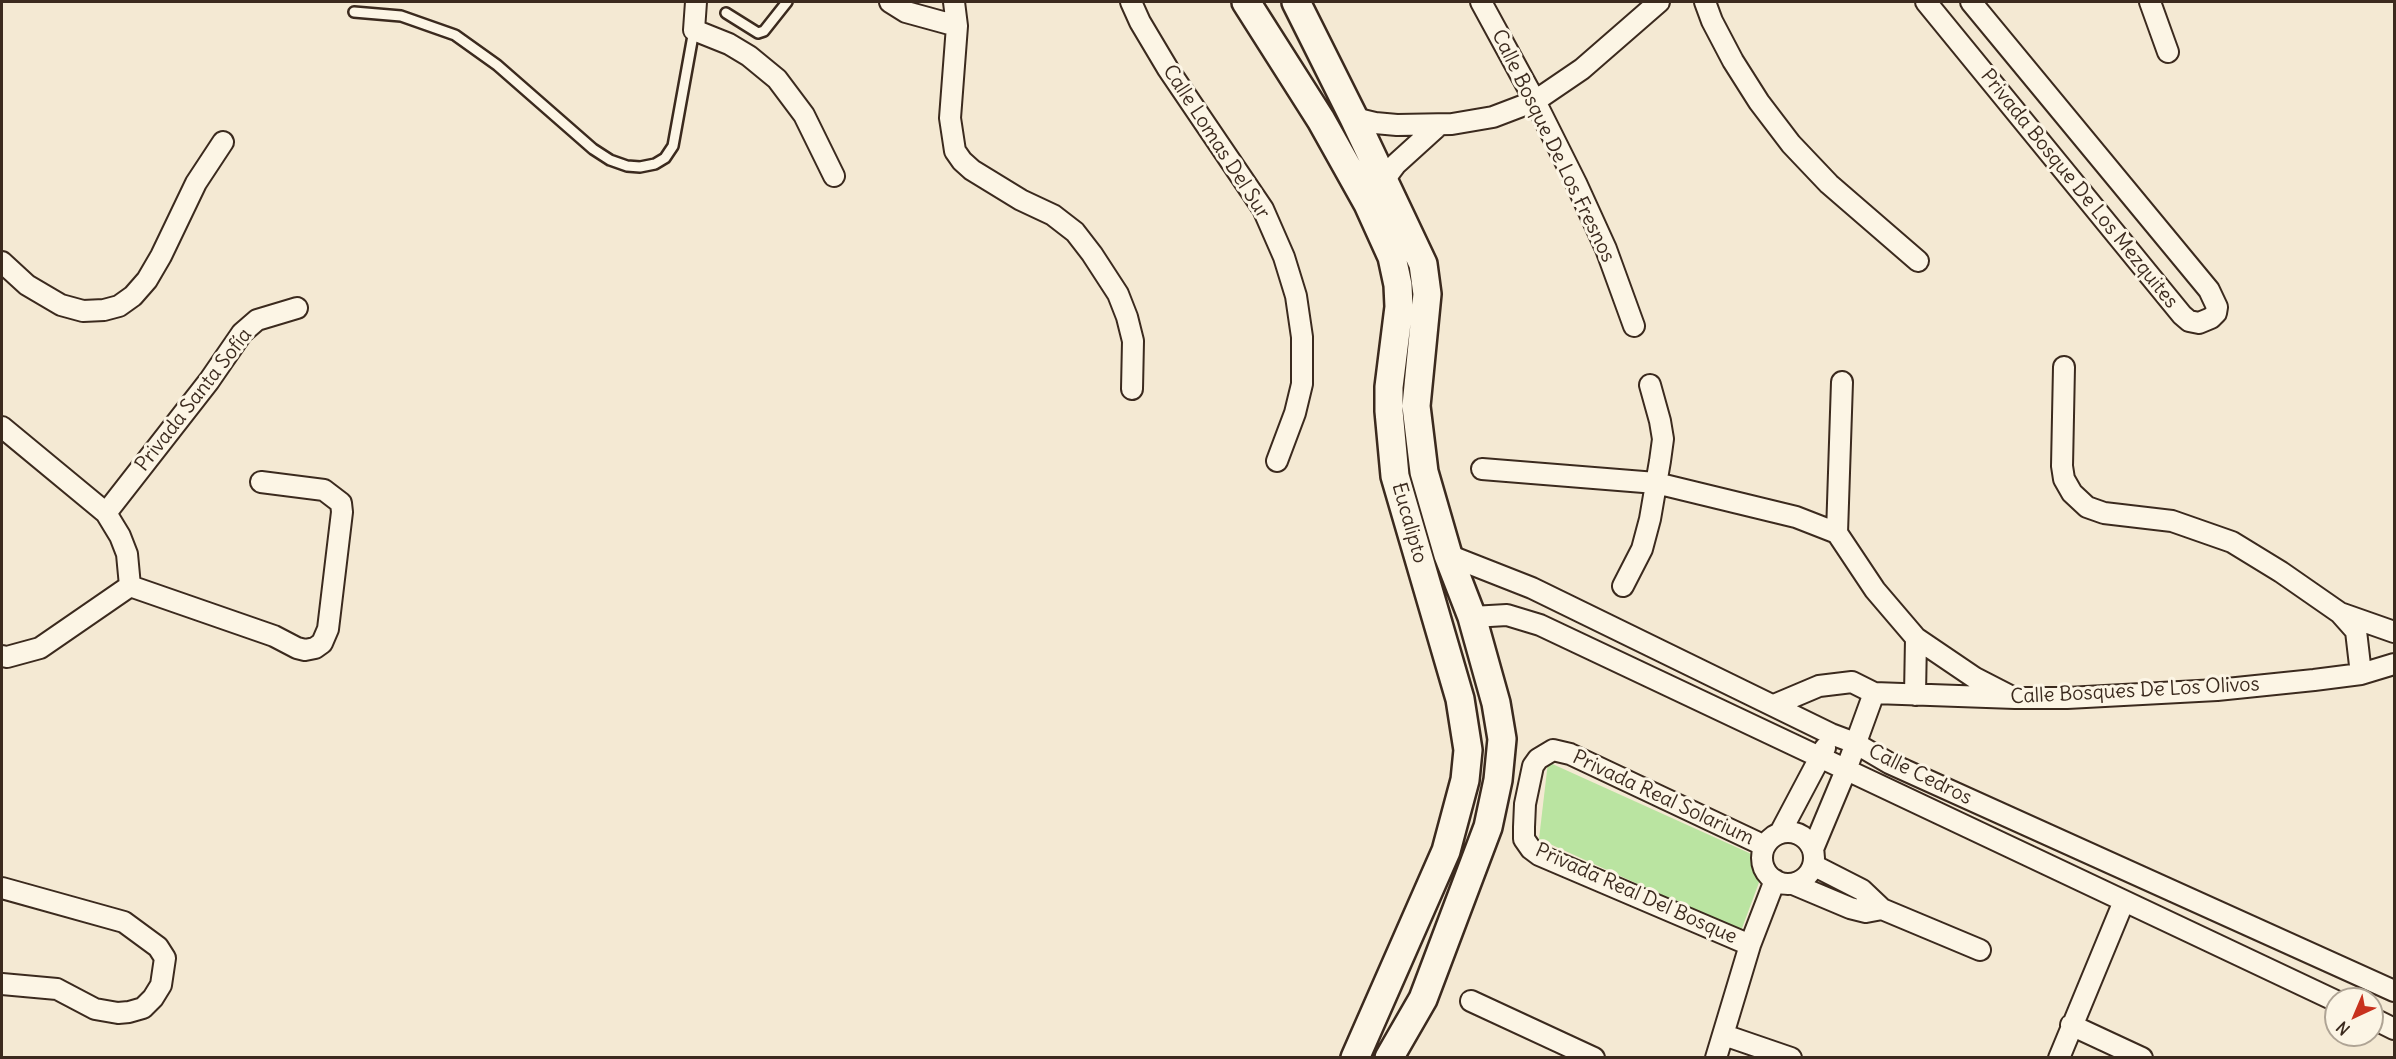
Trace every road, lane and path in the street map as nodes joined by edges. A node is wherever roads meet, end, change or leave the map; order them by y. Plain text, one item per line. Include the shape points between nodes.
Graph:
1 (696, 2) edge
2 (787, 2) edge
3 (890, 2) edge
4 (954, 2) edge
5 (1131, 2) edge
6 (1245, 2) edge
7 (1296, 2) edge
8 (1481, 2) edge
9 (1659, 2) edge
10 (1705, 2) edge
11 (1926, 2) edge
12 (1971, 2) edge
13 (2150, 2) edge
14 (354, 12) dead end
15 (726, 13) dead end
16 (957, 26) junction
17 (694, 30) junction
18 (2168, 52) dead end
19 (1535, 101) junction
20 (1354, 118) junction
21 (1439, 125) junction
22 (223, 142) dead end
23 (834, 176) dead end
24 (1384, 180) junction
25 (1918, 261) dead end
26 (2, 262) edge
27 (297, 308) dead end
28 (1634, 326) dead end
29 (2064, 367) dead end
30 (1842, 382) dead end
31 (1650, 385) dead end
32 (1132, 390) dead end
33 (2, 427) edge
34 (1277, 461) dead end
35 (1482, 469) dead end
36 (261, 482) dead end
37 (1656, 483) junction
38 (106, 513) junction
39 (1838, 532) junction
40 (1448, 555) junction
41 (130, 585) junction
42 (1623, 586) dead end
43 (1532, 588) junction
44 (2340, 613) junction
45 (1472, 617) junction
46 (1524, 618) junction
47 (2394, 632) edge
48 (1916, 638) junction
49 (2, 656) edge
50 (2394, 664) edge
51 (2361, 674) junction
52 (1874, 693) junction
53 (1915, 695) junction
54 (2015, 698) junction
55 (1773, 705) junction
56 (1831, 734) junction
57 (1855, 743) junction
58 (1820, 759) junction
59 (1846, 770) junction
60 (1525, 804) joint
61 (1773, 840) junction
62 (1813, 857) junction
63 (1784, 882) junction
64 (2, 888) edge
65 (2124, 902) junction
66 (1882, 909) junction
67 (1419, 916) junction
68 (1449, 933) junction
69 (1750, 945) junction
70 (1980, 950) dead end
71 (2, 984) edge
72 (2394, 990) edge
73 (2324, 995) edge
74 (1472, 1001) dead end
75 (2071, 1025) junction
76 (1724, 1035) junction
77 (1355, 1058) edge
78 (1389, 1058) edge
79 (1594, 1058) edge
80 (1716, 1058) edge
81 (1791, 1058) edge
82 (2059, 1058) edge
83 (2142, 1058) edge

1 - 17 street
2 - 15 lane via 758,33
3 - 16 street via 906,12
4 - 16 street
5 - 34 street, Calle Lomas Del Sur via 1168,69 1263,208 1284,256 1302,336 1302,384
6 - 67 street, Eucalipto via 1363,194 1386,239 1397,276 1399,307 1389,387 1395,476 1460,699 1468,750 1465,780 1446,851
7 - 20 street, Eucalipto
8 - 19 street, Calle Bosque De Los Fresnos
9 - 19 street via 1582,69
10 - 25 street via 1733,61 1791,144 1829,184
11 - 12 street, Privada Bosque De Los Mezquites via 2182,315 2199,323 2211,318 2217,307 2210,290
13 - 18 street
14 - 17 lane via 401,16 455,35 497,65 602,154 627,166 640,167 665,158 673,146
16 - 32 street via 950,118 955,151 972,170 1053,215 1075,232 1092,254 1118,294 1127,317 1133,340
17 - 23 street via 729,44 777,79 804,115
19 - 21 street via 1493,117
19 - 28 street, Calle Bosque De Los Fresnos via 1606,249
20 - 21 street via 1397,125
20 - 24 street, Eucalipto
21 - 24 street
22 - 26 street via 196,183 147,280 119,306 83,312 62,305 27,285
24 - 40 street, Eucalipto via 1423,264 1426,294 1416,406 1418,432 1424,472
27 - 38 street, Privada Santa Sofía via 257,320 242,333
29 - 44 street via 2064,479 2087,507 2104,513 2172,521 2232,542
30 - 39 street
31 - 37 street via 1663,439
33 - 38 street
35 - 37 street
36 - 41 street via 324,490 341,503 327,629 322,643 305,650 297,648 274,636
37 - 39 street
37 - 42 street via 1642,549
38 - 41 street via 127,554
39 - 48 street via 1875,590
40 - 43 street, Calle Cedros
40 - 45 street, Eucalipto
41 - 49 street via 40,648
43 - 46 street
43 - 55 street, Calle Cedros
44 - 47 street
44 - 51 street via 2356,630
45 - 46 street, Calle Cedros via 1495,614
45 - 68 street, Eucalipto via 1496,703 1501,756 1488,827
46 - 58 street, Calle Cedros
48 - 53 street
48 - 54 street via 1975,678
50 - 51 street, Calle Bosques De Los Olivos
51 - 54 street, Calle Bosques De Los Olivos via 2167,693
52 - 53 street, Calle Bosques De Los Olivos
52 - 55 street, Calle Bosques De Los Olivos via 1852,682 1836,683
52 - 57 street
53 - 54 street, Calle Bosques De Los Olivos
55 - 56 street, Calle Cedros
56 - 57 street, Calle Cedros
56 - 58 street
57 - 59 street
57 - 72 street, Calle Cedros via 1899,768
58 - 59 street, Calle Cedros
58 - 61 street
59 - 62 street
59 - 65 street, Calle Cedros
60 - 61 street, Privada Real Solarium via 1533,766 1553,750
60 - 69 street, Privada Real Del Bosque via 1524,839 1536,853
61 - 62 street via 1790,832 1800,835 1808,840
61 - 63 street via 1762,858 1766,870
62 - 63 street via 1810,872 1803,879
62 - 66 street via 1862,890
63 - 66 street via 1850,909
63 - 69 street
64 - 71 street via 124,922 158,946 165,958 153,998 143,1008 129,1012 96,1009 57,989
65 - 73 street, Calle Cedros
65 - 75 street
66 - 70 street
67 - 68 street
67 - 77 street, Eucalipto
68 - 78 street, Eucalipto via 1423,999
69 - 76 street
74 - 79 street
75 - 82 street
75 - 83 street
76 - 80 street
76 - 81 street

